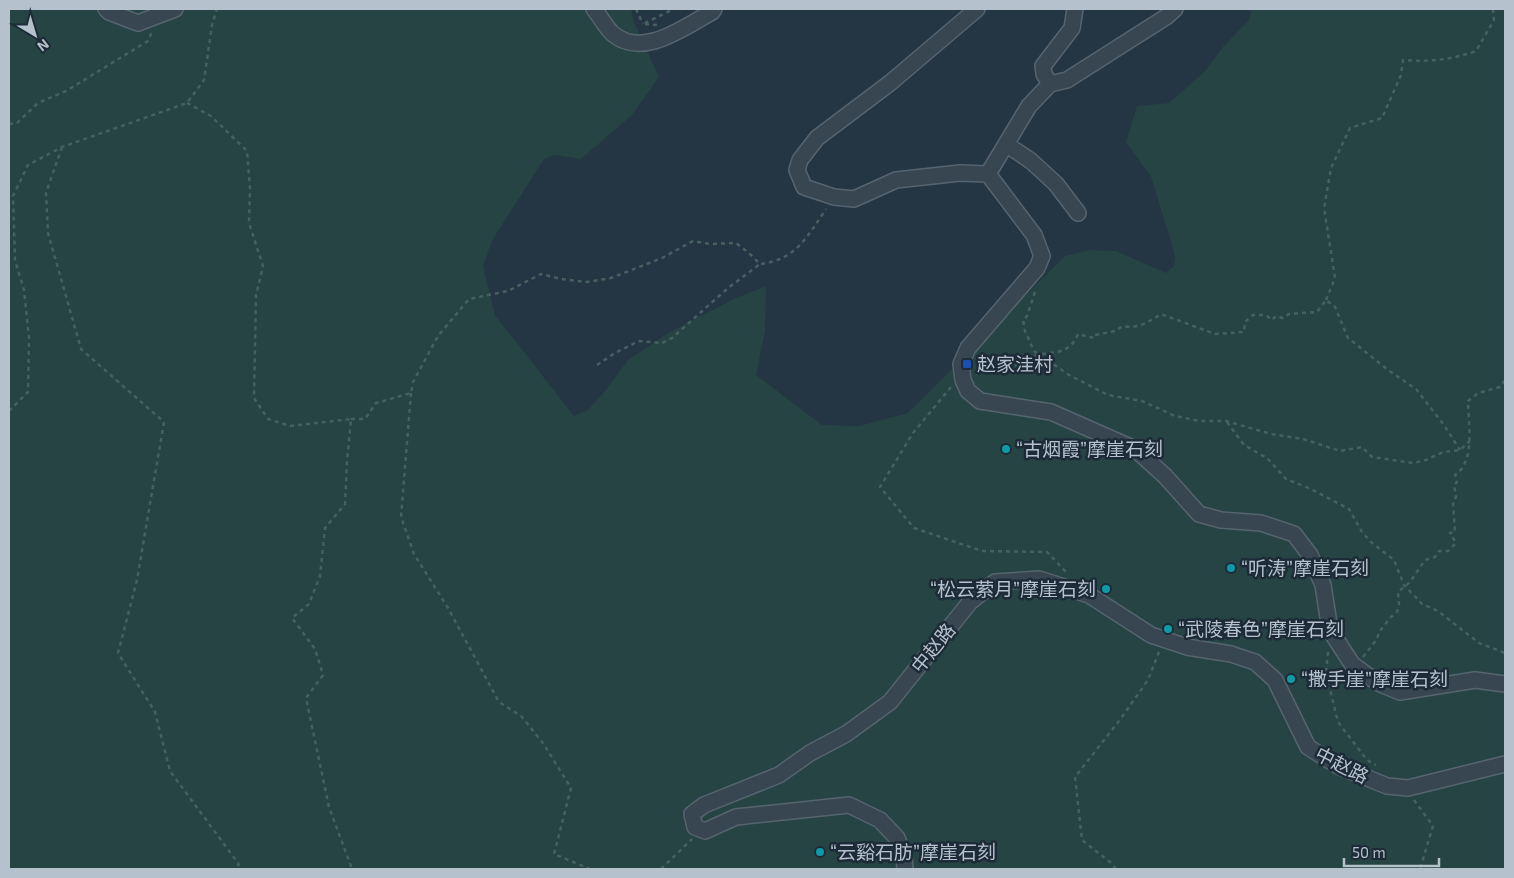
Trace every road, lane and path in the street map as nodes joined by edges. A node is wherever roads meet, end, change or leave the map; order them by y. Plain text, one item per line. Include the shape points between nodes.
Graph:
1 (106, 9) edge
2 (217, 9) edge
3 (594, 9) edge
4 (636, 9) edge
5 (674, 9) edge
6 (714, 9) edge
7 (977, 9) edge
8 (1075, 9) edge
9 (1176, 9) edge
10 (1493, 9) edge
11 (169, 11) edge
12 (643, 24) junction
13 (663, 26) dead end
14 (1050, 84) junction
15 (187, 103) junction
16 (9, 124) edge
17 (1006, 144) junction
18 (62, 147) junction
19 (988, 174) junction
20 (834, 197) junction
21 (1078, 214) dead end
22 (760, 264) junction
23 (1026, 279) junction
24 (1326, 300) junction
25 (1037, 354) junction
26 (597, 365) dead end
27 (962, 375) junction
28 (1505, 380) edge
29 (411, 393) junction
30 (9, 411) edge
31 (351, 419) junction
32 (1226, 421) junction
33 (1470, 441) junction
34 (1460, 450) junction
35 (1071, 576) dead end
36 (1404, 585) junction
37 (1330, 630) junction
38 (1165, 639) junction
39 (1505, 653) edge
40 (1356, 667) junction
41 (1505, 684) edge
42 (1505, 764) edge
43 (1376, 765) dead end
44 (1408, 788) junction
45 (702, 830) junction
46 (239, 869) edge
47 (352, 869) edge
48 (590, 869) edge
49 (661, 869) edge
50 (905, 869) edge
51 (1116, 869) edge
52 (1420, 869) edge

1 - 11 street via 138,23
2 - 15 path via 204,80
3 - 6 street via 613,34 633,44 662,40
4 - 12 path
5 - 12 path
7 - 20 street via 890,83 817,138 800,160 797,170 804,187
8 - 14 street via 1072,28 1043,66
9 - 14 street via 1067,80
10 - 24 path via 1494,20 1476,51 1457,58 1403,60 1401,75 1382,118 1350,128 1331,168 1324,208 1335,278
11 - 16 path via 148,41 66,91 38,103 17,123
12 - 13 path
14 - 17 street via 1029,106
15 - 18 path
15 - 31 path via 211,116 246,151 250,223 263,266 256,296 254,398 268,419 290,426
17 - 19 street
17 - 21 street via 1056,184
18 - 30 path via 28,164 14,196 14,260 24,290 29,338 28,392
18 - 46 path via 46,193 48,233 81,349 164,422 137,580 118,652 155,712 170,771
19 - 20 street via 960,173 896,180 854,199
19 - 23 street via 1034,235 1042,256
20 - 22 path via 805,240 790,255 773,263
22 - 26 path via 672,338 662,343 639,341
22 - 29 path via 736,242 710,244 693,241 662,258 610,278 587,282 541,274 508,291 469,299 438,336 413,382
23 - 25 path via 1038,286 1023,320
23 - 27 street via 968,348
24 - 25 path via 1317,312 1289,314 1283,318 1276,316 1272,320 1266,315 1253,315 1245,322 1244,332 1216,334 1161,314 1149,322 1132,328 1123,326 1094,338 1078,334 1075,342 1062,351
24 - 34 path via 1336,307 1348,338 1416,389
25 - 27 path via 1026,359 1023,366
25 - 32 path via 1108,395 1142,401 1175,416
27 - 35 path via 913,433 880,488 914,528 982,552 1047,552
27 - 37 street via 968,391 980,401 1051,412 1135,449 1199,514 1222,520 1261,523 1294,534 1310,555 1323,585
28 - 33 path via 1500,387 1478,393 1468,401
29 - 31 path via 376,403 365,419
29 - 48 path via 401,517 414,554 448,608 498,702 521,716 543,743 571,788 554,854
31 - 47 path via 345,504 325,528 320,576 309,604 292,618 315,649 323,675 306,698 329,807
32 - 34 path via 1340,451 1362,447 1372,457 1386,460 1413,463 1443,452
32 - 36 path via 1244,445 1267,458 1286,479 1349,509 1366,537 1394,560
33 - 34 path
33 - 36 path via 1462,471 1455,475 1455,532 1450,533 1456,543 1448,551 1425,560 1410,582
36 - 39 path via 1422,604 1438,611 1479,644
36 - 40 path via 1398,592 1397,612
37 - 40 street
37 - 43 path via 1326,673 1338,722 1368,760
38 - 44 street, 中赵路 via 1255,662 1275,680 1308,747 1338,766 1387,786
38 - 45 street, 中赵路 via 1151,635 1089,595 1039,579 995,582 970,602 890,702 846,734 810,753 779,775 704,805 692,814 695,827
38 - 51 path via 1148,680 1075,777 1082,840
40 - 41 street via 1378,684 1400,692 1475,680
42 - 44 street, 中赵路
44 - 52 path via 1416,805 1434,826
45 - 49 path
45 - 50 street via 736,818 849,805 880,820 897,838

